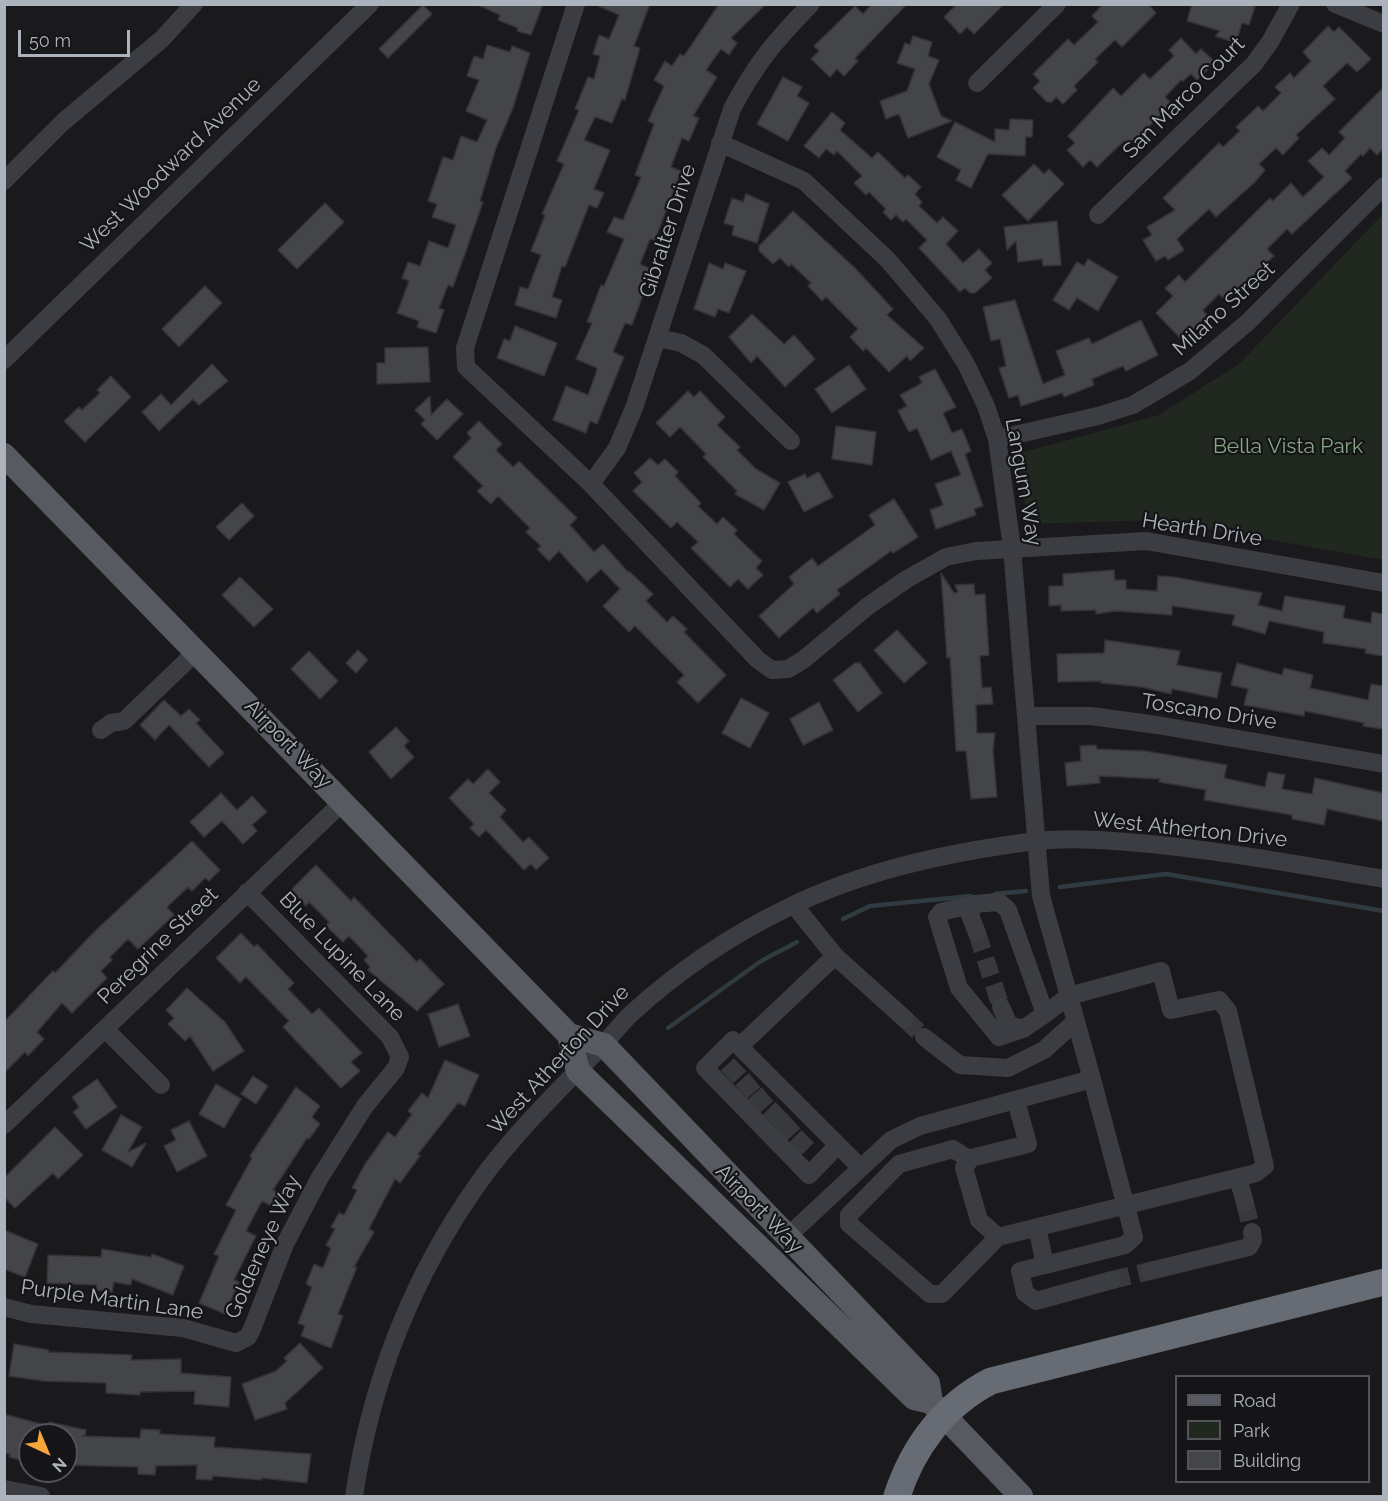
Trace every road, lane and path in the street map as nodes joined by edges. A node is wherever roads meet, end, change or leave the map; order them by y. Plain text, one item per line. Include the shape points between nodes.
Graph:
1 (194, 4) edge
2 (370, 4) edge
3 (576, 4) edge
4 (811, 4) edge
5 (1058, 4) edge
6 (1291, 4) edge
7 (1335, 4) edge
8 (1383, 24) edge
9 (977, 83) dead end
10 (720, 143) junction
11 (4, 181) edge
12 (1383, 186) edge
13 (1098, 215) dead end
14 (658, 338) junction
15 (4, 360) edge
16 (997, 439) junction
17 (791, 441) dead end
18 (4, 455) edge
19 (591, 484) junction
20 (1012, 548) junction
21 (1383, 583) edge
22 (197, 651) junction
23 (1027, 716) junction
24 (101, 730) dead end
25 (1383, 764) edge
26 (344, 801) junction
27 (1038, 841) junction
28 (1383, 879) edge
29 (247, 892) junction
30 (974, 904) junction
31 (794, 905) junction
32 (977, 933) tunnel mouth
33 (835, 956) junction
34 (1069, 996) junction
35 (1001, 1007) tunnel mouth
36 (1045, 1014) junction
37 (905, 1019) tunnel mouth
38 (1075, 1022) junction
39 (105, 1029) junction
40 (1023, 1029) junction
41 (569, 1035) junction
42 (924, 1037) tunnel mouth
43 (604, 1045) junction
44 (744, 1055) junction
45 (400, 1057) joint
46 (578, 1071) junction
47 (1092, 1079) junction
48 (161, 1085) dead end
49 (1016, 1101) junction
50 (4, 1125) edge
51 (838, 1145) junction
52 (970, 1160) junction
53 (861, 1168) junction
54 (1238, 1178) junction
55 (1245, 1203) tunnel mouth
56 (1126, 1205) junction
57 (1036, 1227) junction
58 (1252, 1232) dead end
59 (999, 1236) junction
60 (787, 1237) junction
61 (1045, 1265) junction
62 (1150, 1271) tunnel mouth
63 (1113, 1280) tunnel mouth
64 (1383, 1282) edge
65 (4, 1307) edge
66 (248, 1337) joint
67 (938, 1409) junction
68 (4, 1489) edge
69 (41, 1497) edge
70 (354, 1497) edge
71 (897, 1497) edge
72 (1021, 1497) edge

1 - 11 street via 162,39 63,122
2 - 15 street, West Woodward Avenue
3 - 19 street via 465,348 466,367
4 - 10 street, Gibralter Drive via 751,73
5 - 9 street
6 - 13 street, San Marco Court via 1254,64
7 - 8 street
10 - 14 street, Gibralter Drive
10 - 16 street, Langum Way via 804,181 888,260 938,319 966,364
12 - 16 street, Milano Street via 1248,322 1190,371 1133,405
14 - 17 street via 681,343 703,355
14 - 19 street, Gibralter Drive via 618,448
16 - 20 street, Langum Way
18 - 22 main road, Airport Way
19 - 20 street, Hearth Drive via 758,660 772,670 788,669 803,660 868,606 946,557
20 - 21 street, Hearth Drive via 1146,541
20 - 23 street, Langum Way
22 - 24 street via 124,722 111,723
22 - 26 main road, Airport Way
23 - 25 street, Toscano Drive via 1091,716
23 - 27 street, Langum Way
26 - 29 street, Peregrine Street
26 - 41 main road, Airport Way
27 - 28 street, West Atherton Drive via 1128,842 1226,852
27 - 31 street, West Atherton Drive via 918,861 849,882
27 - 34 street, Langum Way via 1041,897
29 - 39 street, Peregrine Street
29 - 45 street, Blue Lupine Lane via 390,1037
30 - 32 street via 970,915
30 - 36 street via 999,902 1008,910
30 - 40 street via 941,912 938,917 959,988 999,1037
31 - 33 street
31 - 43 street, West Atherton Drive via 731,939 674,977 629,1015
33 - 37 street
33 - 44 street
34 - 36 street
34 - 38 street, Langum Way
34 - 54 street via 1161,971 1171,1011 1219,1000 1228,1011 1265,1166
35 - 40 street via 1009,1025
36 - 40 street
38 - 42 street via 1044,1050 1008,1068 960,1065
38 - 47 street, Langum Way
39 - 48 street
39 - 50 street, Peregrine Street
41 - 43 main road
41 - 46 main road, Airport Way
43 - 46 street, West Atherton Drive
43 - 60 main road, Airport Way
44 - 51 street via 815,1129
44 - 51 street via 734,1040 705,1068 738,1095 809,1175
45 - 66 street, Goldeneye Way via 318,1179 285,1244
46 - 67 main road, Airport Way via 914,1398
46 - 70 street, West Atherton Drive via 481,1180 443,1238 408,1304 378,1382
47 - 49 street
47 - 56 street, Langum Way
49 - 52 street via 1028,1144
49 - 53 street via 921,1126 891,1140
51 - 53 street
52 - 59 street via 964,1168 979,1220
52 - 59 street via 953,1149 899,1164 849,1215 849,1224 930,1294 942,1293
53 - 60 street
54 - 55 street
54 - 56 street
56 - 57 street
56 - 61 street, Langum Way via 1134,1238 1125,1245
57 - 59 street
57 - 61 street
58 - 62 street via 1249,1247
60 - 67 main road, Airport Way via 928,1383
61 - 63 street via 1020,1271 1025,1293 1036,1301
64 - 67 highway via 991,1381
65 - 66 street, Purple Martin Lane via 31,1314 183,1328 236,1343
67 - 71 highway
67 - 72 main road, Airport Way
68 - 69 street

